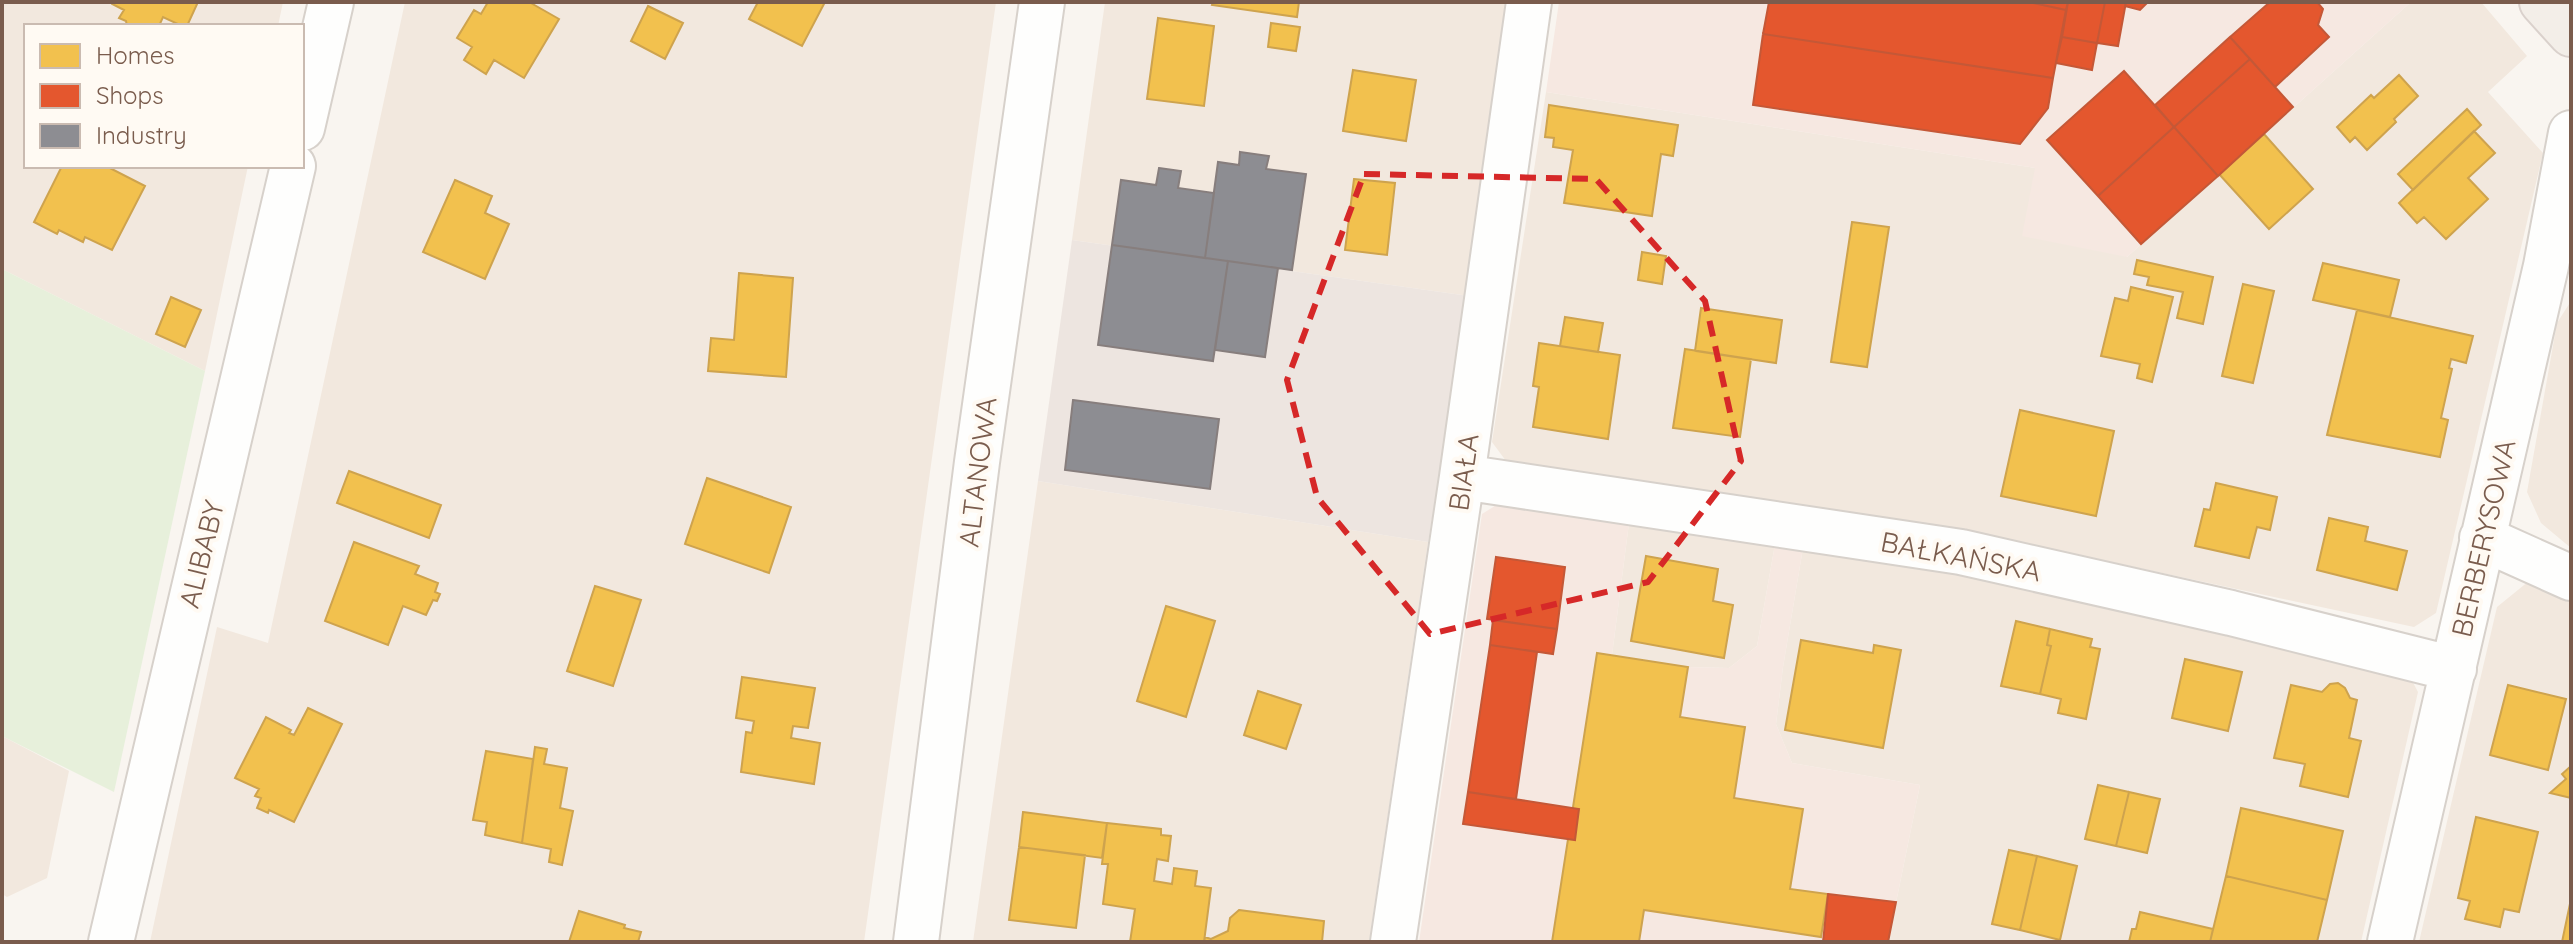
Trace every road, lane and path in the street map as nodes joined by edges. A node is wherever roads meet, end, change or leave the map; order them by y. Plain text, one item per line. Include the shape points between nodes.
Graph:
1 (331, 2) edge
2 (1042, 2) edge
3 (1529, 2) edge
4 (2542, 2) edge
5 (2571, 34) edge
6 (304, 119) edge
7 (2571, 133) edge
8 (293, 168) edge
9 (2571, 196) edge
10 (2546, 266) junction
11 (1462, 477) junction
12 (2482, 538) junction
13 (2571, 578) edge
14 (2454, 669) junction
15 (111, 942) edge
16 (916, 942) edge
17 (1393, 942) edge
18 (2390, 942) edge

1 - 6 street
2 - 16 street, ALTANOWA
3 - 11 street, BIAŁA
4 - 5 main road
7 - 10 street, BERBERYSOWA
8 - 15 street, ALIBABY
9 - 10 street
10 - 12 street, BERBERYSOWA
11 - 14 street, BAŁKAŃSKA via 1961,552
11 - 17 street, BIAŁA
12 - 13 street
12 - 14 street, BERBERYSOWA
14 - 18 street, BERBERYSOWA

